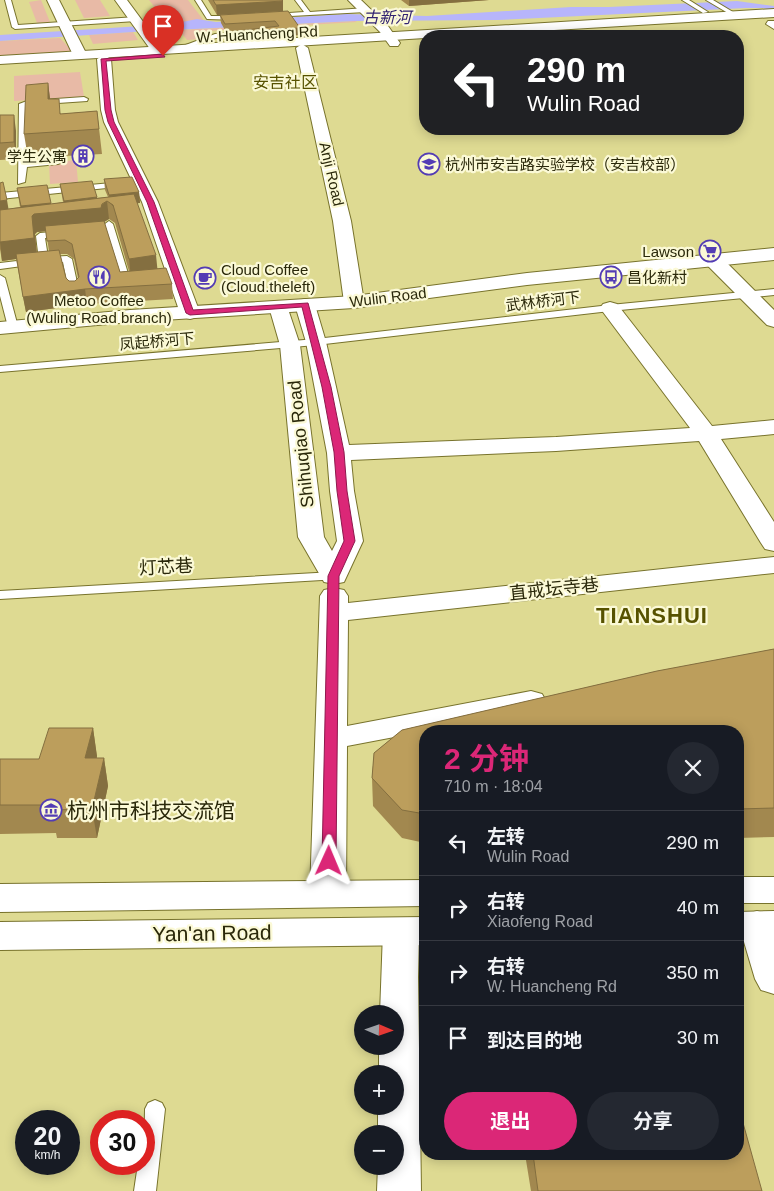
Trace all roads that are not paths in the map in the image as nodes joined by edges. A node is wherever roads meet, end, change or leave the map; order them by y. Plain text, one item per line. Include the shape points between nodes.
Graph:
1 (8, 0) edge
2 (53, 0) edge
3 (121, 0) edge
4 (198, 0) edge
5 (298, 0) edge
6 (354, 0) edge
7 (687, 1) edge
8 (710, 1) edge
9 (366, 10) junction
10 (732, 13) junction
11 (308, 14) junction
12 (263, 17) edge
13 (244, 18) edge
14 (690, 18) junction
15 (771, 19) edge
16 (138, 22) junction
17 (66, 26) junction
18 (489, 30) edge
19 (591, 30) edge
20 (258, 34) edge
21 (419, 34) edge
22 (389, 36) junction
23 (419, 40) edge
24 (156, 47) junction
25 (302, 48) junction
26 (178, 49) junction
27 (78, 52) junction
28 (104, 59) junction
29 (0, 60) edge
30 (0, 66) edge
31 (84, 99) dead end
32 (58, 162) edge
33 (22, 165) junction
34 (21, 182) dead end
35 (141, 182) junction
36 (0, 196) edge
37 (107, 228) edge
38 (75, 233) edge
39 (774, 254) edge
40 (712, 259) junction
41 (44, 260) junction
42 (0, 266) edge
43 (0, 278) edge
44 (143, 281) edge
45 (74, 292) edge
46 (774, 292) edge
47 (747, 294) junction
48 (354, 302) junction
49 (305, 304) junction
50 (279, 307) junction
51 (610, 308) junction
52 (190, 313) junction
53 (774, 321) edge
54 (6, 328) edge
55 (316, 342) junction
56 (290, 345) junction
57 (0, 369) edge
58 (774, 427) edge
59 (707, 435) junction
60 (339, 452) junction
61 (774, 543) edge
62 (774, 565) edge
63 (334, 576) junction
64 (0, 595) edge
65 (334, 613) junction
66 (562, 696) edge
67 (331, 739) junction
68 (744, 890) edge
69 (774, 890) edge
70 (419, 893) edge
71 (328, 894) junction
72 (0, 898) edge
73 (761, 927) edge
74 (413, 931) edge
75 (0, 936) edge
76 (774, 979) edge
77 (155, 1109) dead end
78 (145, 1191) edge
79 (399, 1191) edge

1 - 17 lane via 16,27
2 - 17 street
3 - 16 street
4 - 13 lane via 209,18
5 - 11 lane
6 - 9 street
7 - 14 lane via 705,12
8 - 10 lane
9 - 11 lane
9 - 22 street
10 - 14 street
10 - 15 street
11 - 12 lane
14 - 18 street
15 - 19 street
16 - 17 lane
16 - 24 street
17 - 27 street
20 - 26 lane via 215,36
21 - 22 street
22 - 23 street, W. Huancheng Rd
22 - 25 street, W. Huancheng Rd
22 - 26 street
24 - 26 street
24 - 27 street
25 - 28 street, W. Huancheng Rd
25 - 48 street, Anji Road via 342,221
27 - 29 street
28 - 30 street, W. Huancheng Rd
28 - 35 street via 111,122
31 - 33 lane via 22,106 18,127
32 - 33 lane
33 - 34 lane
35 - 36 lane via 55,195 12,199
35 - 52 street via 173,278
37 - 44 lane via 126,283
38 - 41 lane via 40,236
39 - 40 street, Wulin Road
40 - 47 street
40 - 48 street, Wulin Road
41 - 42 lane
41 - 45 lane via 66,259
43 - 54 lane
46 - 47 lane, 武林桥河下
47 - 51 lane, 武林桥河下
47 - 53 street
48 - 49 street, Wulin Road
49 - 50 street, Wulin Road
49 - 55 street, Shihuqiao Road
50 - 52 street, Wulin Road
50 - 56 street, Shihuqiao Road
51 - 55 lane, 武林桥河下
51 - 59 street
52 - 54 street, Wulin Road
55 - 56 lane, 凤起桥河下
55 - 60 street, Shihuqiao Road
56 - 57 lane, 凤起桥河下
56 - 63 street, Shihuqiao Road via 311,538
58 - 59 street
59 - 60 street
59 - 61 street
60 - 63 street, Shihuqiao Road via 350,541
62 - 65 street, 直戒坛寺巷
63 - 64 lane, 灯芯巷
63 - 65 street, Shihuqiao Road
65 - 67 street, Shihuqiao Road
66 - 67 street
67 - 71 street, Shihuqiao Road
68 - 69 street
70 - 71 street, Yan'an Road
71 - 72 street, Yan'an Road
73 - 76 street
74 - 75 street, Yan'an Road
74 - 79 street via 399,977
77 - 78 lane

